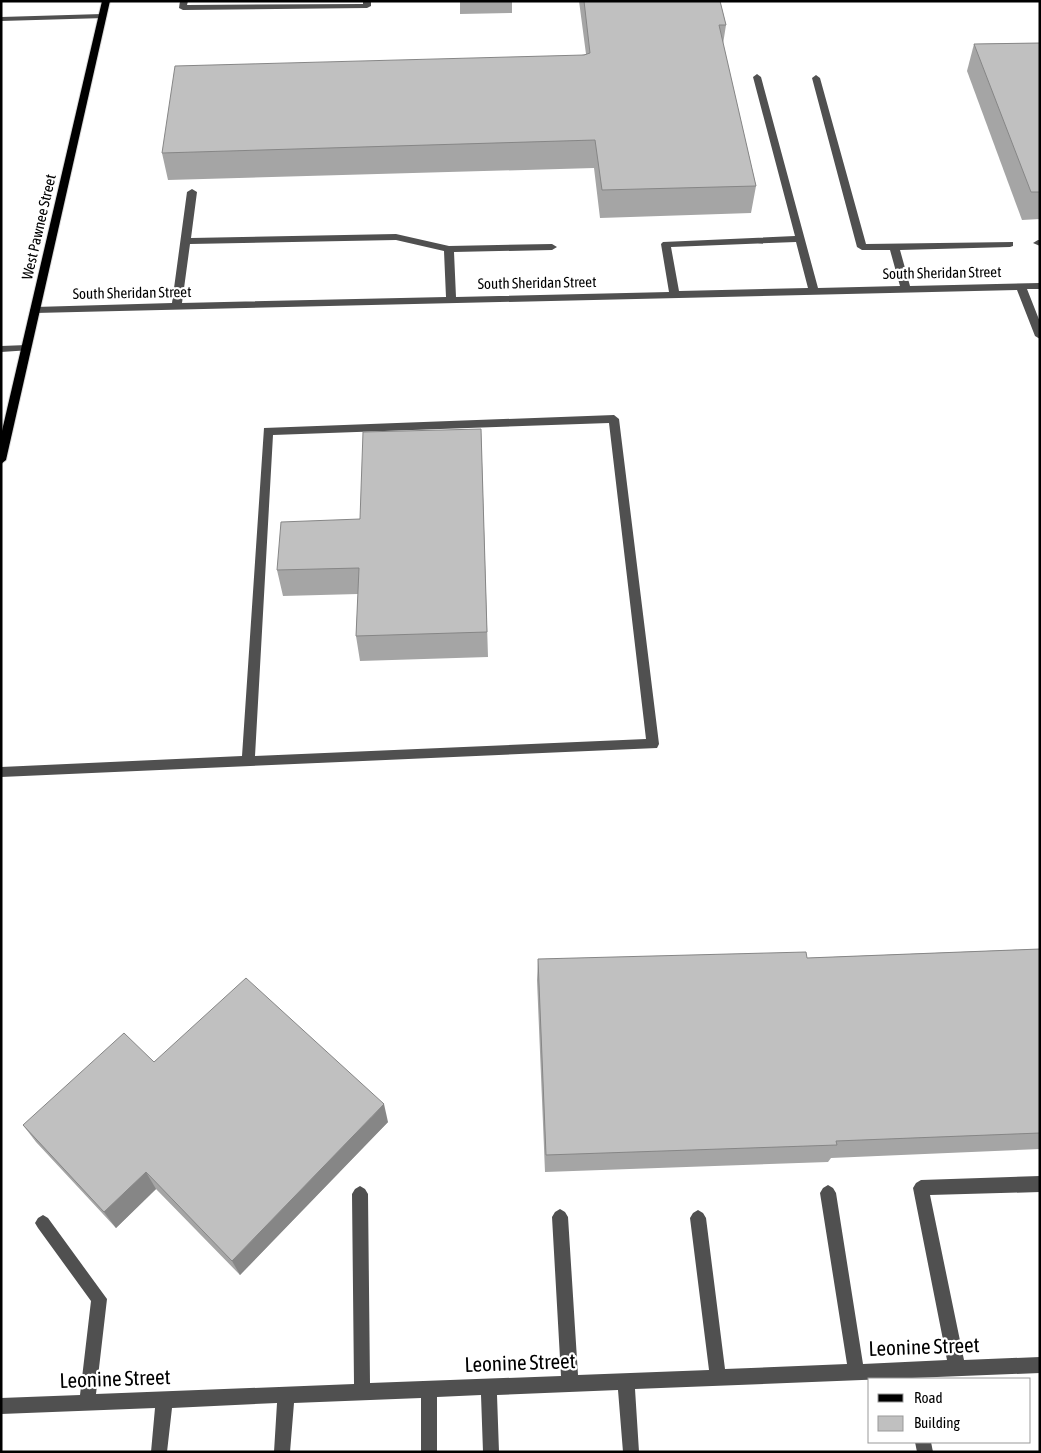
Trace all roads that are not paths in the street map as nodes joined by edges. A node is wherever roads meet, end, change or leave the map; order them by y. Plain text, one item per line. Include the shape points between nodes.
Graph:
1 (106, 1) edge
2 (184, 1) edge
3 (367, 1) edge
4 (102, 16) junction
5 (2, 20) edge
6 (757, 77) dead end
7 (816, 78) dead end
8 (192, 192) dead end
9 (800, 239) junction
10 (187, 242) junction
11 (1010, 244) dead end
12 (894, 246) junction
13 (552, 248) dead end
14 (449, 249) junction
15 (1021, 286) junction
16 (1040, 286) edge
17 (906, 289) junction
18 (814, 291) junction
19 (675, 295) junction
20 (451, 300) junction
21 (177, 307) junction
22 (35, 310) junction
23 (1040, 336) edge
24 (27, 348) junction
25 (1, 349) edge
26 (1, 460) edge
27 (248, 762) junction
28 (1, 772) edge
29 (1040, 1184) edge
30 (828, 1193) dead end
31 (360, 1194) dead end
32 (560, 1217) dead end
33 (698, 1218) dead end
34 (43, 1223) dead end
35 (1040, 1365) edge
36 (957, 1368) junction
37 (856, 1372) junction
38 (911, 1375) edge
39 (718, 1378) junction
40 (626, 1381) junction
41 (570, 1383) junction
42 (489, 1387) junction
43 (429, 1389) junction
44 (362, 1392) junction
45 (286, 1395) junction
46 (164, 1400) junction
47 (87, 1403) junction
48 (1, 1406) edge
49 (159, 1452) edge
50 (282, 1452) edge
51 (429, 1452) edge
52 (491, 1452) edge
53 (632, 1452) edge

1 - 4 main road, West Pawnee Street
2 - 3 street via 183,8 367,6
4 - 5 street
4 - 22 main road, West Pawnee Street
6 - 9 street
7 - 12 street via 862,248
8 - 10 street
9 - 18 street
9 - 19 street via 666,244
10 - 14 street via 396,237
10 - 21 street
11 - 12 street
12 - 17 street
13 - 14 street
14 - 20 street
15 - 16 street, South Sheridan Street
15 - 17 street, South Sheridan Street
15 - 23 street
17 - 18 street, South Sheridan Street
18 - 19 street, South Sheridan Street
19 - 20 street, South Sheridan Street
20 - 21 street, South Sheridan Street
21 - 22 street, South Sheridan Street
22 - 24 main road, West Pawnee Street
24 - 25 street
24 - 26 main road, West Pawnee Street
27 - 27 street via 653,744 614,419 268,431
27 - 28 street
29 - 36 street via 921,1188
30 - 37 street
31 - 44 street
32 - 41 street
33 - 39 street
34 - 47 street via 98,1299
35 - 36 street, Leonine Street
36 - 38 street, Leonine Street
37 - 38 street, Leonine Street
37 - 39 street, Leonine Street
39 - 40 street, Leonine Street
40 - 41 street, Leonine Street
40 - 53 street
41 - 42 street, Leonine Street
42 - 43 street, Leonine Street
42 - 52 street
43 - 44 street, Leonine Street
43 - 51 street
44 - 45 street, Leonine Street
45 - 46 street, Leonine Street
45 - 50 street
46 - 47 street, Leonine Street
46 - 49 street
47 - 48 street, Leonine Street

